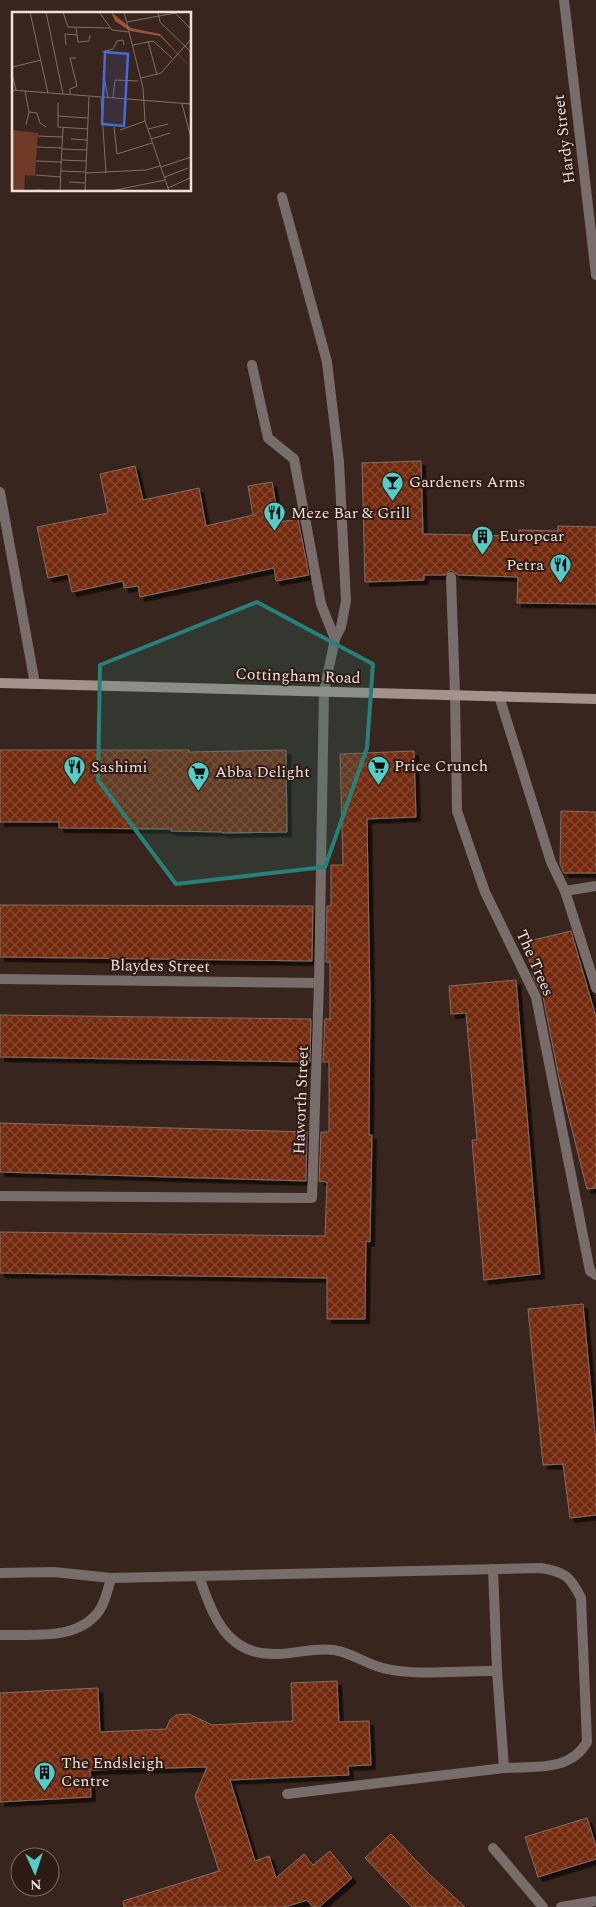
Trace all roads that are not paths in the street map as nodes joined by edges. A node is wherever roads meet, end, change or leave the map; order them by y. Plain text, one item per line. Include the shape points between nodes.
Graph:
1 (564, 0) edge
2 (282, 197) dead end
3 (596, 274) edge
4 (252, 365) dead end
5 (0, 492) edge
6 (451, 577) dead end
7 (335, 638) junction
8 (0, 683) edge
9 (35, 684) junction
10 (324, 691) junction
11 (454, 695) junction
12 (498, 696) junction
13 (596, 699) edge
14 (596, 886) edge
15 (565, 891) junction
16 (0, 979) edge
17 (319, 983) junction
18 (596, 988) edge
19 (0, 1196) edge
20 (596, 1275) edge
21 (494, 1569) junction
22 (0, 1573) edge
23 (199, 1576) junction
24 (111, 1578) junction
25 (0, 1636) edge
26 (497, 1671) junction
27 (504, 1768) junction
28 (287, 1794) dead end
29 (493, 1848) dead end
30 (596, 1901) edge
31 (543, 1907) edge
32 (561, 1907) edge

1 - 3 street, Hardy Street
2 - 7 street, Haworth Street via 327,362 337,444 346,601 341,627
4 - 7 street via 268,438 294,459 321,604
5 - 9 street
6 - 11 street, The Trees
7 - 10 street, Haworth Street
8 - 9 main road, Cottingham Road
9 - 10 main road, Cottingham Road
10 - 11 main road, Cottingham Road
10 - 17 street, Haworth Street
11 - 12 main road, Cottingham Road
11 - 20 street, The Trees via 458,810 485,892 536,997 590,1270
12 - 13 main road, Cottingham Road
12 - 15 street via 551,862
14 - 15 street
15 - 18 street
16 - 17 street, Blaydes Street
17 - 19 street, Haworth Street via 312,1198
21 - 23 street
21 - 26 street
21 - 27 street via 554,1570 566,1574 574,1583 581,1598 588,1733 582,1751 565,1764
22 - 24 street via 54,1572
23 - 24 street
23 - 26 street via 222,1628 234,1642 252,1652 278,1654 333,1650 388,1670
24 - 25 street via 100,1610 76,1630
26 - 27 street
27 - 28 street
29 - 31 street
30 - 32 street

